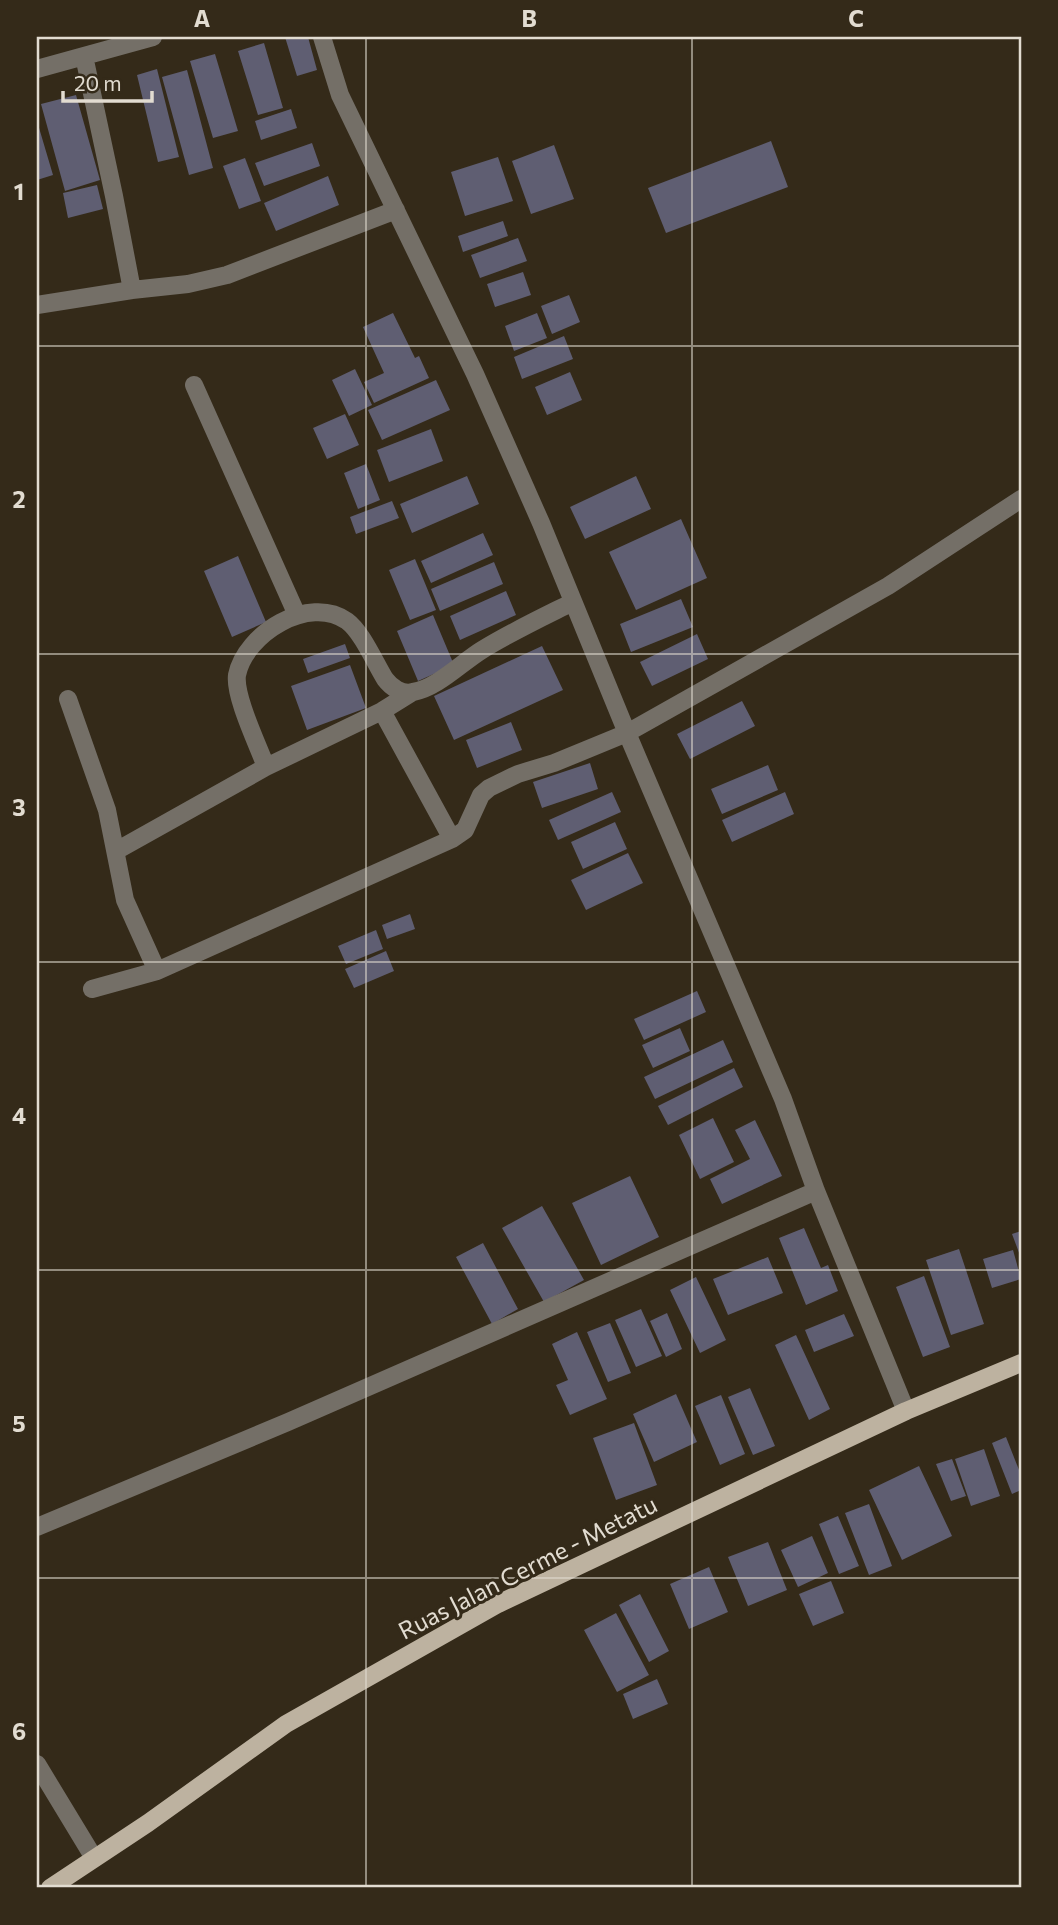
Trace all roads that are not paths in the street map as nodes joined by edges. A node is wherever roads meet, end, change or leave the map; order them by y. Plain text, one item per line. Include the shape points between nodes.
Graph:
1 (153, 37) edge
2 (322, 37) edge
3 (84, 56) junction
4 (37, 69) edge
5 (396, 210) junction
6 (132, 290) junction
7 (37, 305) edge
8 (194, 385) dead end
9 (1021, 499) edge
10 (573, 602) junction
11 (297, 615) junction
12 (411, 693) junction
13 (68, 699) dead end
14 (382, 711) junction
15 (627, 733) junction
16 (266, 767) junction
17 (452, 839) junction
18 (116, 851) junction
19 (157, 971) junction
20 (92, 989) dead end
21 (816, 1191) junction
22 (1021, 1363) edge
23 (906, 1411) junction
24 (37, 1527) edge
25 (37, 1764) edge
26 (94, 1858) junction
27 (50, 1888) edge

1 - 3 street
2 - 5 street via 341,95
3 - 4 street
3 - 6 street
5 - 6 street via 227,275
5 - 10 street via 475,374
6 - 7 street
8 - 11 street
9 - 15 street via 888,586
10 - 12 street
10 - 15 street
11 - 12 street via 312,612 346,620 390,685
11 - 16 street via 251,648 237,677 238,692
12 - 14 street
13 - 18 street via 107,810
14 - 16 street
14 - 17 street
15 - 17 street via 489,788 465,830
15 - 21 street via 783,1099
16 - 18 street
17 - 19 street
18 - 19 street via 125,900
19 - 20 street
21 - 23 street
21 - 24 street
22 - 23 main road, Ruas Jalan Cerme - Metatu
23 - 26 main road, Ruas Jalan Cerme - Metatu via 498,1604 286,1724
25 - 26 street
26 - 27 main road, Ruas Jalan Cerme - Metatu

